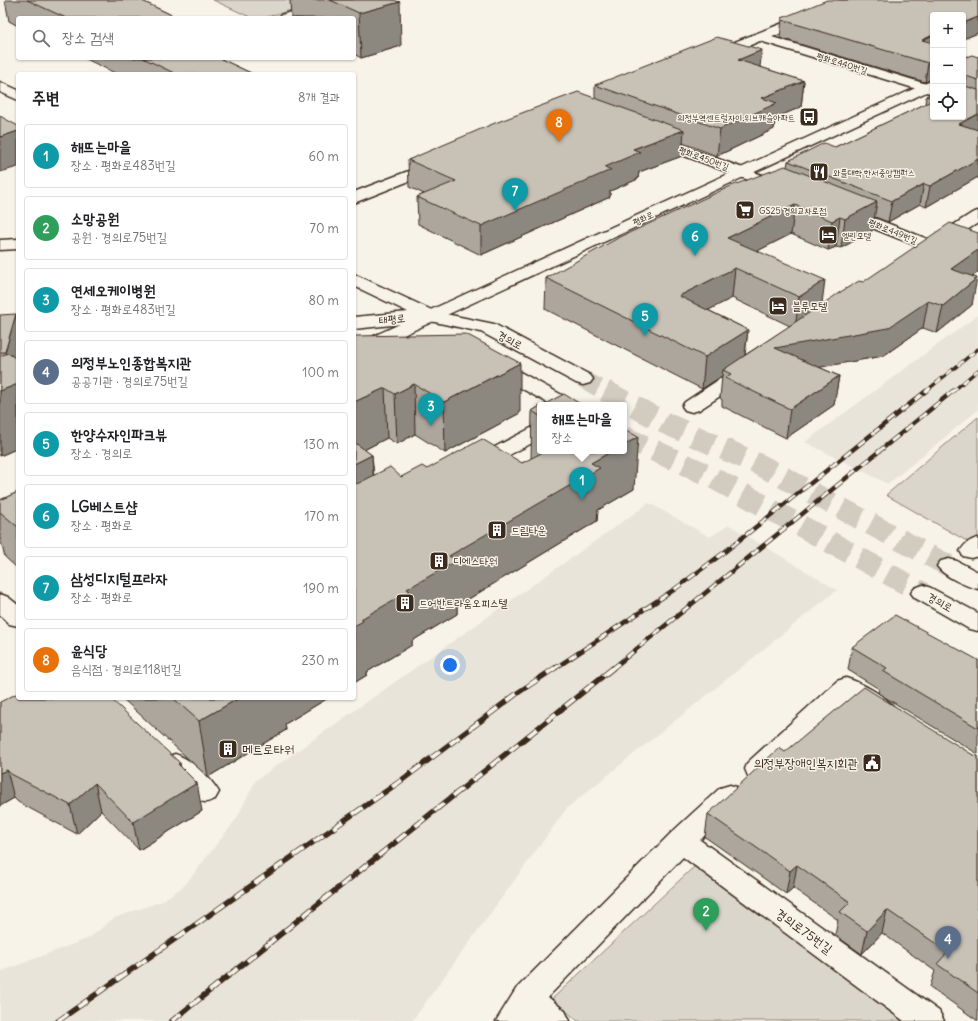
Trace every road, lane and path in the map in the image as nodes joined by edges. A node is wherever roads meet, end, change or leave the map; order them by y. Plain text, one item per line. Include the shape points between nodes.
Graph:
1 (347, 0) edge
2 (853, 0) edge
3 (292, 16) edge
4 (759, 37) junction
5 (700, 61) edge
6 (0, 86) edge
7 (930, 87) edge
8 (930, 87) edge
9 (16, 95) edge
10 (16, 100) edge
11 (0, 105) edge
12 (642, 135) edge
13 (450, 160) edge
14 (743, 172) junction
15 (799, 194) edge
16 (356, 197) edge
17 (829, 206) edge
18 (978, 216) edge
19 (16, 244) edge
20 (0, 245) edge
21 (932, 247) junction
22 (913, 260) edge
23 (356, 280) edge
24 (430, 316) junction
25 (356, 323) edge
26 (451, 338) edge
27 (356, 351) edge
28 (474, 360) edge
29 (757, 363) edge
30 (583, 379) tunnel mouth
31 (555, 399) edge
32 (692, 406) dead end
33 (537, 433) edge
34 (457, 475) edge
35 (949, 566) tunnel mouth
36 (978, 582) edge
37 (923, 593) tunnel mouth
38 (0, 602) edge
39 (16, 616) edge
40 (978, 623) edge
41 (899, 720) edge
42 (160, 750) edge
43 (205, 792) dead end
44 (680, 841) junction
45 (519, 1010) edge
46 (554, 1021) edge
47 (928, 1021) edge

1 - 3 street
2 - 4 street
4 - 5 street
4 - 7 street, 평화로440번길
6 - 9 street
8 - 14 street, 평화로
10 - 11 street
12 - 14 street, 평화로450번길
13 - 16 street
14 - 15 street
14 - 24 street, 평화로
17 - 21 street, 평화로449번길
18 - 21 street
19 - 20 street
21 - 22 street
23 - 24 street, 경의로
24 - 25 street, 태평로
24 - 26 street, 경의로
24 - 27 street, 평화로
24 - 30 street, 경의로 via 487,328
28 - 31 street via 503,370
29 - 32 street
33 - 34 street
35 - 36 street
37 - 40 street, 경의로
38 - 39 street
41 - 44 street via 846,687
42 - 43 street
44 - 45 street
44 - 47 street, 경의로75번길
45 - 46 street

